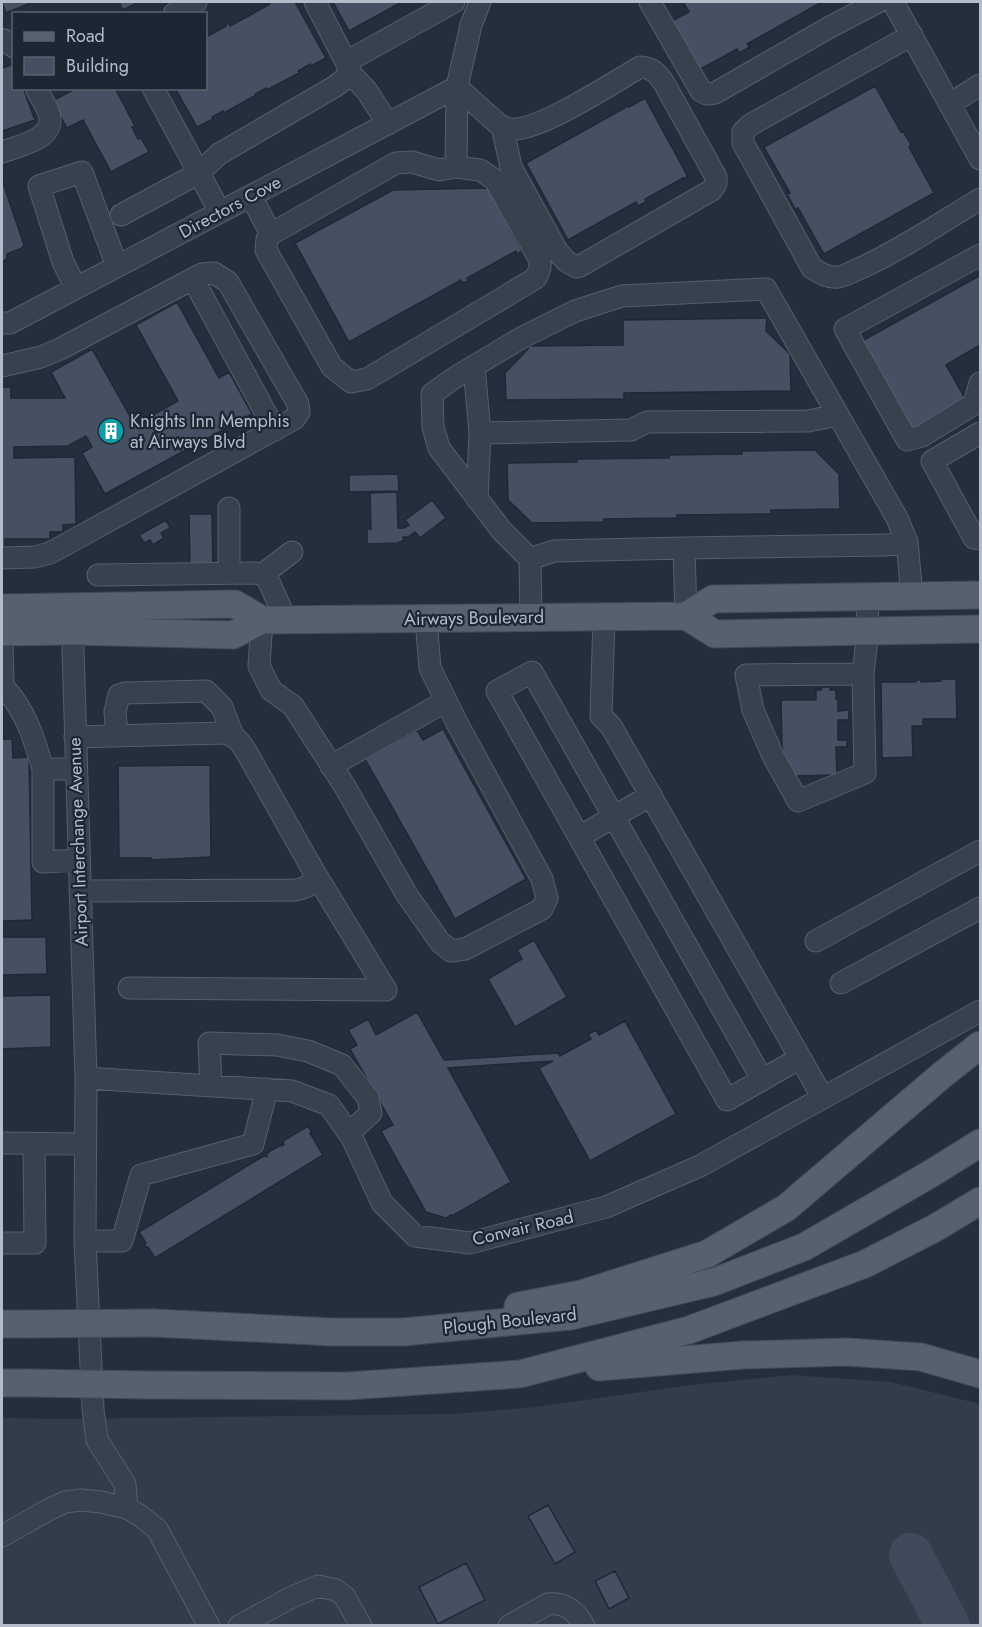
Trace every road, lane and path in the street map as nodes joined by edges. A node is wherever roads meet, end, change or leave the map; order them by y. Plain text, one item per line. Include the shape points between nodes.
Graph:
1 (196, 2) edge
2 (315, 2) edge
3 (454, 2) edge
4 (480, 2) edge
5 (650, 2) edge
6 (878, 2) edge
7 (893, 2) edge
8 (178, 12) edge
9 (912, 34) junction
10 (348, 68) junction
11 (981, 85) edge
12 (457, 87) junction
13 (37, 90) edge
14 (154, 90) edge
15 (950, 104) junction
16 (388, 124) junction
17 (502, 126) junction
18 (974, 128) edge
19 (2, 152) edge
20 (981, 159) edge
21 (456, 167) junction
22 (199, 172) junction
23 (251, 196) junction
24 (981, 199) edge
25 (220, 212) junction
26 (121, 215) dead end
27 (271, 234) junction
28 (981, 255) edge
29 (117, 266) junction
30 (193, 279) junction
31 (76, 288) junction
32 (2, 323) edge
33 (2, 366) edge
34 (474, 366) junction
35 (981, 383) edge
36 (838, 415) junction
37 (275, 430) junction
38 (480, 433) junction
39 (981, 433) edge
40 (477, 498) junction
41 (229, 508) dead end
42 (973, 519) edge
43 (981, 539) edge
44 (907, 542) junction
45 (684, 548) junction
46 (292, 552) dead end
47 (2, 558) edge
48 (530, 559) junction
49 (229, 573) junction
50 (263, 574) junction
51 (981, 595) edge
52 (867, 596) junction
53 (912, 596) junction
54 (114, 606) junction
55 (2, 608) edge
56 (686, 616) junction
57 (604, 617) junction
58 (72, 618) junction
59 (531, 618) junction
60 (426, 619) junction
61 (274, 620) junction
62 (981, 629) edge
63 (868, 631) junction
64 (2, 632) edge
65 (2, 641) edge
66 (864, 674) junction
67 (2, 686) edge
68 (446, 701) junction
69 (117, 736) junction
70 (233, 736) junction
71 (75, 737) junction
72 (331, 766) junction
73 (43, 769) junction
74 (76, 769) junction
75 (651, 795) junction
76 (614, 817) junction
77 (579, 837) junction
78 (981, 851) edge
79 (79, 860) junction
80 (313, 870) junction
81 (80, 891) junction
82 (981, 908) edge
83 (816, 941) dead end
84 (842, 983) dead end
85 (129, 988) dead end
86 (981, 1011) edge
87 (981, 1045) edge
88 (800, 1058) junction
89 (86, 1078) junction
90 (762, 1079) junction
91 (211, 1086) junction
92 (267, 1089) junction
93 (823, 1098) junction
94 (349, 1133) junction
95 (4, 1143) dead end
96 (981, 1143) edge
97 (34, 1144) junction
98 (85, 1144) junction
99 (981, 1201) edge
100 (85, 1241) junction
101 (2, 1243) edge
102 (14, 1324) edge
103 (403, 1332) junction
104 (520, 1374) junction
105 (981, 1374) edge
106 (2, 1383) edge
107 (127, 1508) junction
108 (2, 1536) edge
109 (209, 1626) edge
110 (238, 1626) edge
111 (361, 1626) edge
112 (508, 1626) edge
113 (584, 1626) edge

1 - 8 street
2 - 10 street
3 - 10 street
4 - 12 street
5 - 6 street via 701,91 707,94
7 - 9 street
9 - 15 street
9 - 24 street via 750,125 743,132 743,143 812,268 831,277 841,277 873,262
10 - 16 street
10 - 22 street via 334,87 219,154
11 - 15 street
12 - 16 street, Directors Cove
12 - 17 street
12 - 21 street
13 - 19 street via 50,115 48,131
14 - 22 street
15 - 18 street
16 - 23 street, Directors Cove
17 - 17 street via 528,128 640,67 656,70 716,183 712,190 576,267 557,251 511,167
18 - 20 street
21 - 27 street via 440,170 412,162 396,163
21 - 27 street via 480,170 495,180 540,260 536,278 367,379 351,382 332,367 266,250
22 - 25 street
22 - 26 street
23 - 25 street, Directors Cove
23 - 27 street
25 - 29 street, Directors Cove
28 - 35 street via 845,329 907,440 922,436 974,404
29 - 31 street, Directors Cove
29 - 31 street via 82,172 39,186 63,262
30 - 33 street via 60,349
30 - 37 street
30 - 37 street via 214,273 228,282 298,404 299,412 294,419
31 - 32 street, Directors Cove via 10,323
34 - 36 street via 575,311 622,296 766,289
34 - 38 street
34 - 40 street via 432,394 433,427 439,448
36 - 38 street via 808,421 647,422 630,430
36 - 44 street
37 - 47 street via 50,553
38 - 40 street
39 - 42 street via 932,461
40 - 48 street
41 - 49 street
42 - 43 street via 974,538
44 - 45 street
44 - 53 street
45 - 48 street via 554,551
45 - 56 street
46 - 50 street
48 - 59 street
49 - 50 street
49 - 54 street via 106,574
50 - 61 street via 269,582
51 - 53 main road
52 - 53 main road
52 - 56 main road via 713,599
52 - 63 street
54 - 58 main road, Airways Boulevard
54 - 61 main road, Airways Boulevard via 235,604
55 - 58 main road, Airways Boulevard
56 - 57 main road, Airways Boulevard
56 - 63 main road via 715,634
57 - 59 main road, Airways Boulevard
57 - 75 street via 602,716
58 - 61 main road, Airways Boulevard via 233,635
58 - 64 main road, Airways Boulevard
58 - 71 street, Airport Interchange Avenue
59 - 60 main road, Airways Boulevard
60 - 61 main road, Airways Boulevard
60 - 68 street via 430,668
61 - 72 street via 259,666 271,690 293,706
62 - 63 main road
63 - 66 street
65 - 67 street
66 - 66 street via 865,773 798,801 753,710 746,675
67 - 73 street via 27,719
68 - 72 street
68 - 72 street via 542,879 547,898 542,909 465,949 451,951 440,942 408,896
69 - 70 street
69 - 70 street via 115,712 119,695 206,691 222,707
69 - 71 street
70 - 80 street via 248,753
71 - 74 street, Airport Interchange Avenue
73 - 74 street
73 - 79 street via 43,862
74 - 79 street, Airport Interchange Avenue
75 - 76 street
75 - 88 street
76 - 77 street
76 - 77 street via 532,672 497,691
76 - 90 street
77 - 90 street via 727,1100
78 - 83 street
79 - 81 street, Airport Interchange Avenue
80 - 81 street via 312,883 295,891
80 - 85 street via 386,990
81 - 89 street, Airport Interchange Avenue
82 - 84 street
86 - 93 street, Convair Road
87 - 103 main road via 786,1208 707,1254 581,1294
88 - 90 street
88 - 93 street
89 - 91 street, Convair Road
89 - 98 street
91 - 92 street, Convair Road
91 - 94 street via 209,1043 308,1051 342,1065 368,1098 371,1113
92 - 94 street, Convair Road via 292,1091 329,1105
92 - 100 street via 253,1144 141,1174 122,1240
93 - 94 street, Convair Road via 700,1166 606,1207 470,1243 415,1236 382,1203
95 - 97 street
96 - 103 main road, Plough Boulevard via 804,1247 714,1282 571,1316
97 - 98 street
97 - 101 street via 35,1243
98 - 100 street
99 - 104 main road via 866,1264 689,1330
100 - 107 street via 97,1440 125,1484
102 - 103 main road, Plough Boulevard, bridge via 154,1323
104 - 105 main road via 743,1355 847,1352 921,1358
104 - 106 main road, bridge via 348,1386
107 - 108 street via 81,1500 65,1502
107 - 109 street via 157,1529
110 - 111 street via 318,1586 336,1590 345,1597
112 - 113 street via 548,1604 570,1609

